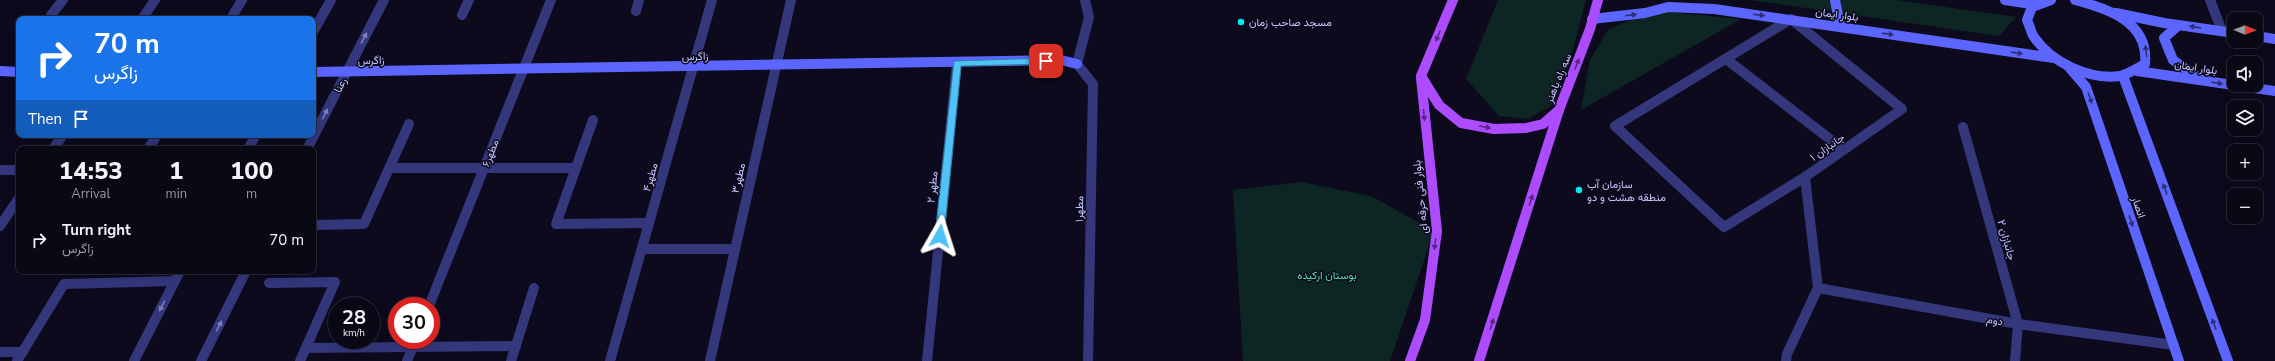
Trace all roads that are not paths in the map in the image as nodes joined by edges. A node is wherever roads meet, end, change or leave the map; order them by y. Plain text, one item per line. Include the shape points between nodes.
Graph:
1 (63, 0) edge
2 (155, 0) edge
3 (242, 0) edge
4 (331, 0) edge
5 (384, 0) edge
6 (469, 0) edge
7 (551, 0) edge
8 (640, 0) edge
9 (712, 0) edge
10 (791, 0) edge
11 (1085, 0) edge
12 (1453, 0) edge
13 (1598, 0) edge
14 (1835, 0) edge
15 (2005, 0) edge
16 (2047, 0) edge
17 (2050, 0) edge
18 (2075, 0) edge
19 (2210, 0) edge
20 (2095, 3) edge
21 (2037, 5) junction
22 (636, 11) dead end
23 (2111, 12) junction
24 (52, 15) dead end
25 (232, 15) dead end
26 (462, 15) dead end
27 (144, 16) edge
28 (1592, 19) junction
29 (1791, 19) junction
30 (2179, 25) junction
31 (1840, 26) junction
32 (316, 27) edge
33 (2222, 31) junction
34 (2227, 32) edge
35 (2263, 37) edge
36 (2275, 39) edge
37 (2054, 58) junction
38 (1726, 59) junction
39 (957, 63) junction
40 (1077, 64) junction
41 (776, 66) junction
42 (2068, 66) junction
43 (694, 68) junction
44 (523, 70) junction
45 (2137, 70) junction
46 (0, 72) edge
47 (16, 72) edge
48 (316, 72) edge
49 (346, 72) junction
50 (1421, 76) junction
51 (2123, 76) junction
52 (2203, 81) junction
53 (2275, 91) edge
54 (1559, 110) junction
55 (593, 120) dead end
56 (409, 124) dead end
57 (1963, 127) dead end
58 (316, 133) edge
59 (1844, 150) junction
60 (391, 168) junction
61 (484, 168) junction
62 (576, 168) junction
63 (0, 170) edge
64 (16, 170) edge
65 (1805, 177) junction
66 (16, 202) edge
67 (649, 223) junction
68 (316, 225) edge
69 (0, 226) edge
70 (642, 249) junction
71 (735, 249) junction
72 (178, 274) edge
73 (244, 274) edge
74 (175, 281) junction
75 (269, 284) dead end
76 (534, 288) dead end
77 (1818, 288) junction
78 (433, 297) edge
79 (2018, 324) junction
80 (388, 344) edge
81 (440, 344) edge
82 (516, 346) junction
83 (2174, 346) junction
84 (306, 348) junction
85 (412, 349) edge
86 (0, 352) edge
87 (20, 356) edge
88 (134, 361) edge
89 (201, 361) edge
90 (300, 361) edge
91 (407, 361) edge
92 (511, 361) edge
93 (610, 361) edge
94 (710, 361) edge
95 (927, 361) edge
96 (1088, 361) edge
97 (1410, 361) edge
98 (1479, 361) edge
99 (1786, 361) edge
100 (2015, 361) edge
101 (2179, 361) edge
102 (2228, 361) edge

1 - 24 street
2 - 27 street
3 - 25 street
4 - 32 street
49 -> 5 street, رعنا
6 - 26 street
7 - 44 street, مطهر۶
8 - 22 street
9 - 43 street, مطهر۴
10 - 41 street, مطهر۳
11 - 40 street via 1089,17
12 -> 50 main road
13 - 28 main road, سه راه باهنر
14 - 31 main road
15 - 21 main road
16 - 17 main road
16 - 21 main road
18 - 20 main road
19 - 33 street
20 - 23 main road
21 - 37 main road via 2030,11 2027,19 2028,28 2042,49
23 - 30 main road
45 -> 23 main road via 2145,64 2148,55 2146,46 2131,25
28 -> 29 main road, بلوار ایمان via 1668,8 1714,9
54 -> 28 main road, سه راه باهنر
29 - 31 main road, بلوار ایمان
29 - 38 street
29 - 59 street, جانبازان ۱ via 1902,109
33 -> 30 main road
30 - 52 main road via 2164,38 2173,60
31 -> 37 main road, بلوار ایمان
33 - 34 main road
35 - 36 main road
37 - 42 main road
38 - 59 street
38 - 65 street, جانبازان ۱ via 1615,126 1724,227
39 - 40 main road, زاگرس via 1061,60
39 - 41 main road, زاگرس
39 - 95 street, مطهر ۲
40 - 96 street, مطهر۱ via 1093,84
41 - 43 main road, زاگرس
41 - 71 street, مطهر۳
42 - 51 main road via 2100,76
42 -> 83 main road, انصار via 2086,87
43 - 44 main road, زاگرس
43 - 67 street, مطهر۴
44 - 49 main road, زاگرس
44 - 61 street, مطهر۶
45 - 51 main road
45 - 52 main road, بلوار ایمان
46 - 47 main road
48 - 49 main road, زاگرس
58 -> 49 street, رعنا
50 -> 54 main road, سه راه باهنر via 1438,105 1461,123 1494,129 1526,128 1543,124
50 -> 97 main road, بلوار فنی حرفه ای via 1437,231 1425,320
102 -> 51 main road
52 -> 53 main road, بلوار ایمان
98 -> 54 main road
55 - 62 street
56 - 60 street
57 - 79 street, جانبازان ۲
59 - 65 street, جانبازان ۱
60 - 61 street
60 - 68 street via 364,224
61 - 62 street
61 - 78 street, مطهر۶
62 - 67 street via 556,224
63 - 64 street
65 - 77 street
66 - 69 street
67 - 70 street, مطهر۴
70 - 71 street
70 - 93 street, مطهر۴
71 - 94 street, مطهر۳
72 - 74 street
89 -> 73 street
74 - 87 street via 64,284
74 -> 88 street
75 - 84 street via 335,282
76 - 82 street
77 - 79 street, دوم
77 - 99 street
79 - 83 street, دوم
79 - 100 street, جانبازان ۲
80 - 84 street
81 - 82 street
82 - 92 street
83 - 101 main road, انصار
84 - 90 street
85 - 91 street
86 - 87 street

